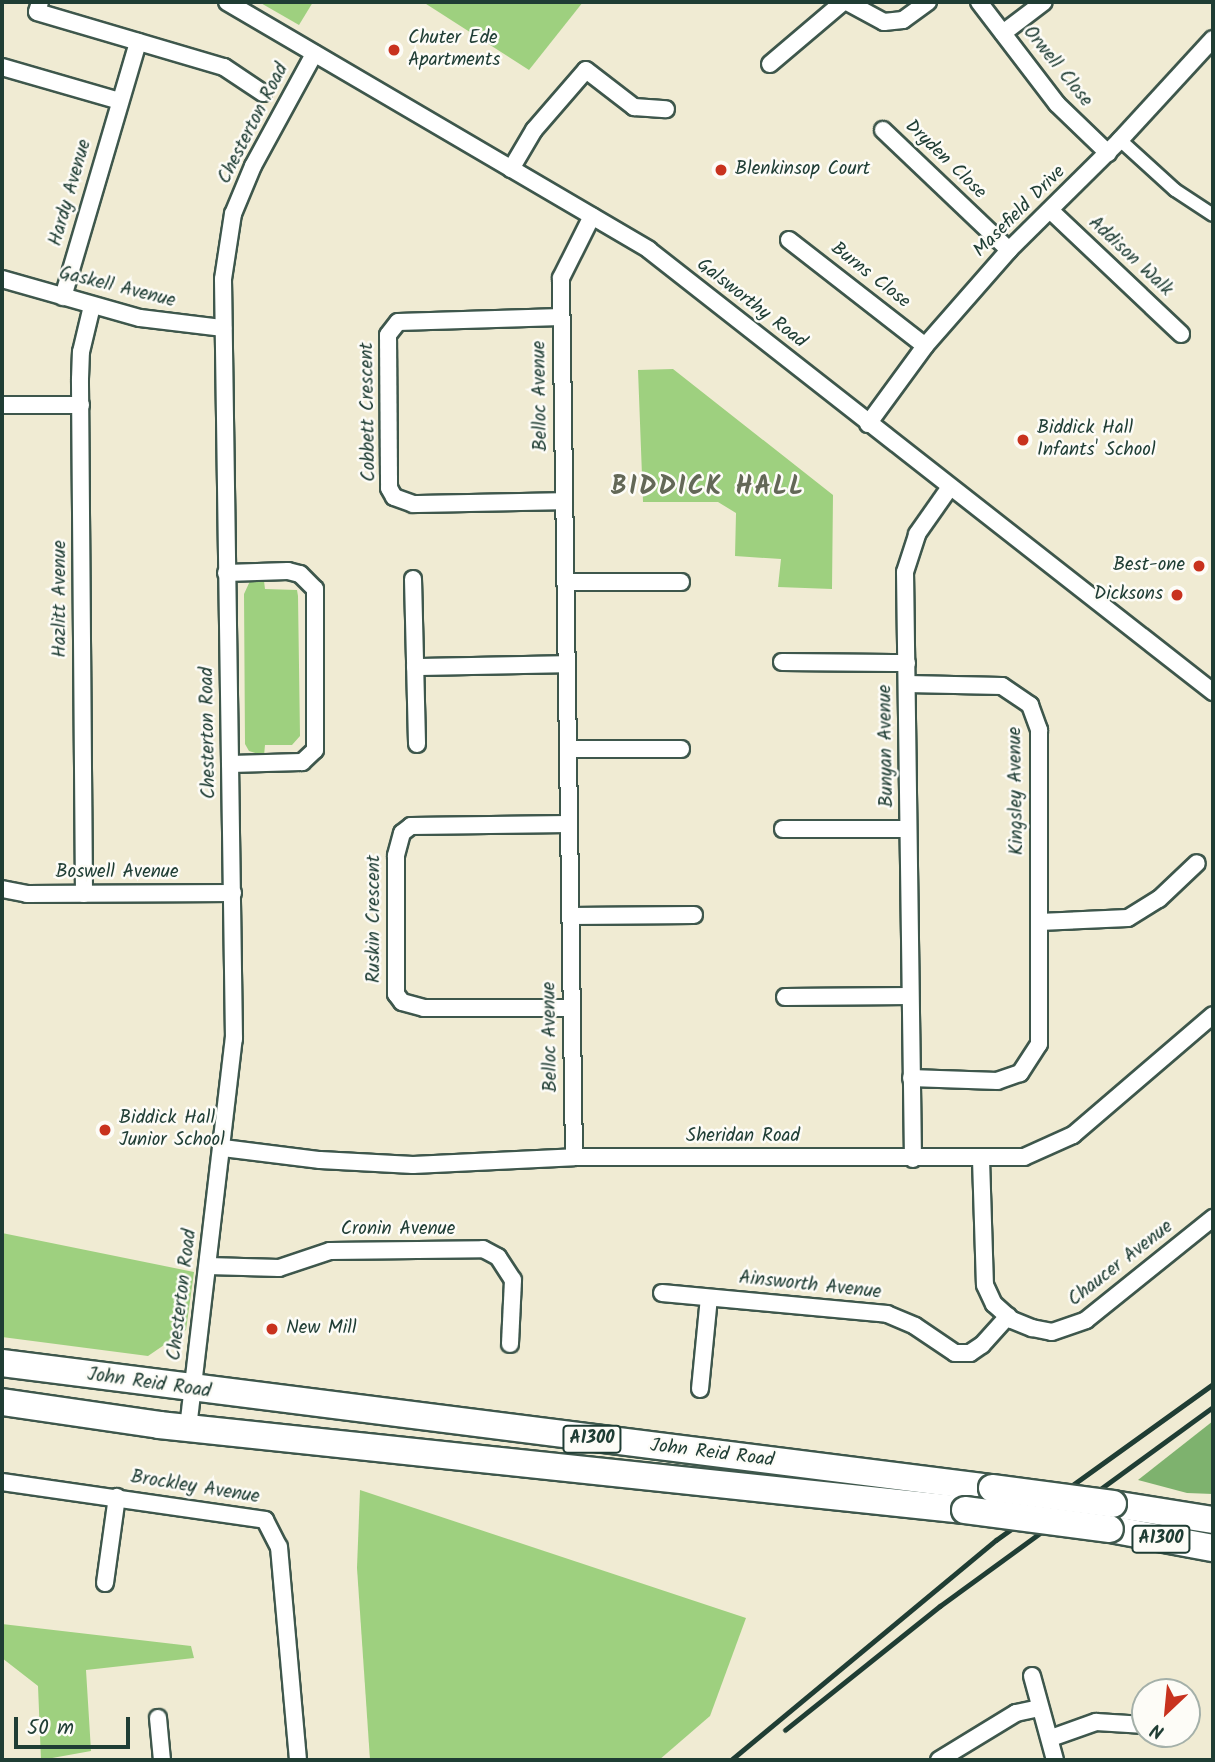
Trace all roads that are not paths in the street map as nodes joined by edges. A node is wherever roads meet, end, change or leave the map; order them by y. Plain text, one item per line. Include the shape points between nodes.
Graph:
1 (40, 2) edge
2 (227, 2) edge
3 (845, 2) edge
4 (929, 2) edge
5 (979, 2) edge
6 (1044, 2) edge
7 (1003, 33) junction
8 (1213, 39) edge
9 (138, 42) junction
10 (314, 54) junction
11 (770, 64) dead end
12 (2, 67) edge
13 (263, 93) dead end
14 (120, 101) junction
15 (666, 108) dead end
16 (883, 130) dead end
17 (1120, 140) junction
18 (1108, 153) junction
19 (511, 169) junction
20 (1051, 211) junction
21 (1213, 215) edge
22 (592, 216) junction
23 (789, 240) dead end
24 (1009, 250) junction
25 (2, 279) edge
26 (63, 297) junction
27 (92, 306) junction
28 (561, 317) junction
29 (223, 328) junction
30 (1181, 334) dead end
31 (925, 346) junction
32 (2, 405) edge
33 (81, 405) junction
34 (868, 424) junction
35 (950, 487) junction
36 (564, 501) junction
37 (226, 573) junction
38 (413, 579) dead end
39 (565, 582) junction
40 (681, 582) dead end
41 (782, 662) dead end
42 (907, 663) junction
43 (567, 664) junction
44 (415, 667) junction
45 (907, 684) junction
46 (1213, 692) edge
47 (417, 744) dead end
48 (568, 749) junction
49 (681, 749) dead end
50 (230, 764) junction
51 (569, 824) junction
52 (783, 829) dead end
53 (908, 829) junction
54 (1197, 863) dead end
55 (2, 889) edge
56 (233, 893) junction
57 (84, 894) junction
58 (694, 915) dead end
59 (570, 916) junction
60 (1039, 922) junction
61 (910, 996) junction
62 (785, 998) dead end
63 (572, 1008) junction
64 (1213, 1015) edge
65 (911, 1078) junction
66 (223, 1148) junction
67 (574, 1157) junction
68 (913, 1159) junction
69 (981, 1159) junction
70 (1213, 1218) edge
71 (208, 1266) junction
72 (662, 1293) dead end
73 (709, 1298) junction
74 (1008, 1316) junction
75 (510, 1344) dead end
76 (2, 1363) edge
77 (700, 1388) dead end
78 (192, 1391) junction
79 (2, 1402) edge
80 (188, 1428) junction
81 (2, 1482) edge
82 (117, 1497) junction
83 (1111, 1517) junction
84 (1213, 1520) edge
85 (1213, 1548) edge
86 (105, 1583) dead end
87 (1032, 1676) dead end
88 (1039, 1708) junction
89 (158, 1718) dead end
90 (1131, 1724) edge
91 (1051, 1738) junction
92 (162, 1760) edge
93 (298, 1760) edge
94 (939, 1760) edge
95 (1055, 1760) edge

1 - 9 street via 37,12
2 - 10 street, Galsworthy Road
3 - 4 street via 884,22 903,20
3 - 11 street
5 - 7 street, Orwell Close
6 - 7 street
7 - 18 street, Orwell Close via 1064,112
8 - 17 street, Masefield Drive
9 - 13 street via 224,68
9 - 14 street, Hardy Avenue
10 - 19 street, Galsworthy Road
10 - 29 street, Chesterton Road via 253,166 233,214 223,279
12 - 14 street
14 - 26 street, Hardy Avenue
15 - 19 street via 634,107 586,70 534,130
16 - 24 street, Dryden Close
17 - 18 street, Masefield Drive
17 - 21 street via 1175,190
18 - 20 street, Masefield Drive
19 - 22 street, Galsworthy Road
20 - 24 street, Masefield Drive
20 - 30 street, Addison Walk
22 - 28 street, Belloc Avenue via 561,278
22 - 34 street, Galsworthy Road via 649,250
23 - 31 street, Burns Close
24 - 31 street, Masefield Drive
25 - 26 street, Gaskell Avenue
26 - 27 street, Gaskell Avenue
27 - 29 street, Gaskell Avenue via 167,324
27 - 33 street, Hazlitt Avenue via 80,352
28 - 36 street, Belloc Avenue
28 - 36 street, Cobbett Crescent via 398,322 388,335 389,488 394,497 413,504
29 - 37 street, Chesterton Road
31 - 34 street, Masefield Drive
32 - 33 street
33 - 57 street, Hazlitt Avenue
34 - 35 street, Galsworthy Road
35 - 42 street, Bunyan Avenue via 929,513 909,555
35 - 46 street, Galsworthy Road
36 - 39 street, Belloc Avenue
37 - 50 street, Chesterton Road
37 - 50 street via 300,574 315,589 315,750 302,762
38 - 44 street
39 - 40 street
39 - 43 street, Belloc Avenue
41 - 42 street, Bunyan Avenue
42 - 45 street, Bunyan Avenue
43 - 44 street
43 - 48 street, Belloc Avenue
44 - 47 street
45 - 53 street, Bunyan Avenue
45 - 60 street, Kingsley Avenue via 1002,686 1030,705 1040,730
48 - 49 street
48 - 51 street, Belloc Avenue
50 - 56 street, Chesterton Road
51 - 59 street, Belloc Avenue
51 - 63 street, Ruskin Crescent via 411,826 402,833 396,856 396,994 402,1002 424,1008
52 - 53 street, Bunyan Avenue
53 - 61 street, Bunyan Avenue
54 - 60 street via 1159,899 1128,918
55 - 57 street, Boswell Avenue
56 - 57 street, Boswell Avenue
56 - 66 street, Chesterton Road via 234,1039
58 - 59 street
59 - 63 street, Belloc Avenue
60 - 65 street, Kingsley Avenue via 1039,1044 1030,1061 1020,1073 997,1081
61 - 62 street
61 - 65 street, Bunyan Avenue
63 - 67 street, Belloc Avenue
64 - 69 street, Sheridan Road via 1073,1135 1024,1157
65 - 68 street, Bunyan Avenue
66 - 67 street, Sheridan Road via 413,1165
66 - 71 street, Chesterton Road
67 - 68 street, Sheridan Road
68 - 69 street, Sheridan Road
69 - 74 street via 985,1285 994,1304
70 - 74 street, Chaucer Avenue via 1071,1329 1052,1332
71 - 75 street, Cronin Avenue via 279,1268 330,1251 483,1249 498,1257 513,1280
71 - 78 street, Chesterton Road
72 - 73 street, Ainsworth Avenue
73 - 74 street, Ainsworth Avenue via 887,1314 915,1326 955,1353 970,1353 982,1345
73 - 77 street
76 - 78 highway, John Reid Road / A1300
78 - 80 street, Chesterton Road
78 - 83 highway, John Reid Road / A1300, bridge via 992,1488
79 - 80 highway, John Reid Road / A1300
80 - 83 highway, John Reid Road / A1300, bridge via 965,1510
81 - 82 street, Brockley Avenue
82 - 86 street
82 - 93 street, Brockley Avenue via 265,1520 279,1546
83 - 84 highway, John Reid Road / A1300
83 - 85 highway, John Reid Road / A1300
87 - 88 street
88 - 91 street
88 - 94 street via 1016,1713
89 - 92 street
90 - 91 street via 1096,1723
91 - 95 street

